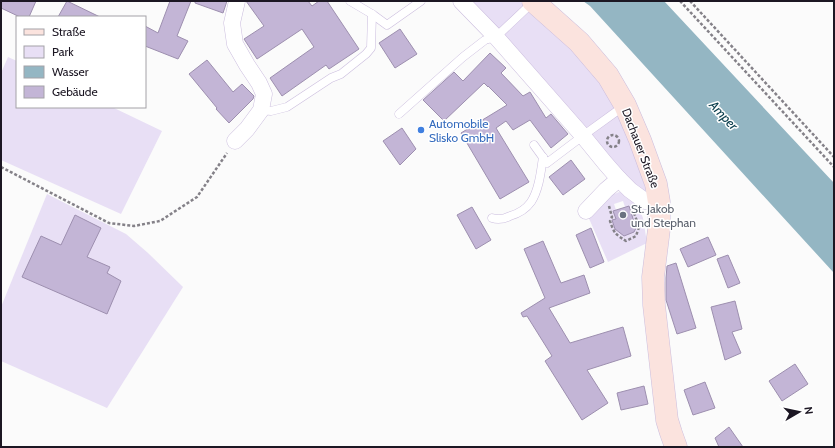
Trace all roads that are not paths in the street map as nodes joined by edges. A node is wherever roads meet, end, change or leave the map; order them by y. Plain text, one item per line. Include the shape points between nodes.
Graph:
1 (237, 1) edge
2 (350, 1) edge
3 (421, 1) edge
4 (461, 1) edge
5 (533, 1) edge
6 (372, 14) junction
7 (496, 37) junction
8 (625, 105) junction
9 (261, 110) junction
10 (399, 114) dead end
11 (583, 136) junction
12 (235, 141) road end
13 (534, 145) dead end
14 (543, 157) junction
15 (619, 179) junction
16 (659, 202) junction
17 (586, 211) dead end
18 (492, 218) dead end
19 (676, 447) edge

1 - 9 street via 232,23 235,44 264,94
2 - 6 lane
3 - 6 lane via 387,25
4 - 7 street
5 - 7 lane
5 - 8 main road, Dachauer Straße via 579,42 608,76
6 - 9 lane via 371,48 366,54 341,74 287,107 271,111
7 - 10 lane via 485,40 463,57
7 - 11 street
8 - 11 lane
8 - 16 main road, Dachauer Straße via 651,168
9 - 12 street
11 - 14 lane via 547,162
11 - 15 street
13 - 14 lane
14 - 18 lane via 536,191 530,203 521,211 505,218
15 - 16 street via 645,200
15 - 17 street
16 - 19 main road, Dachauer Straße via 659,229 653,277 654,305 667,420

